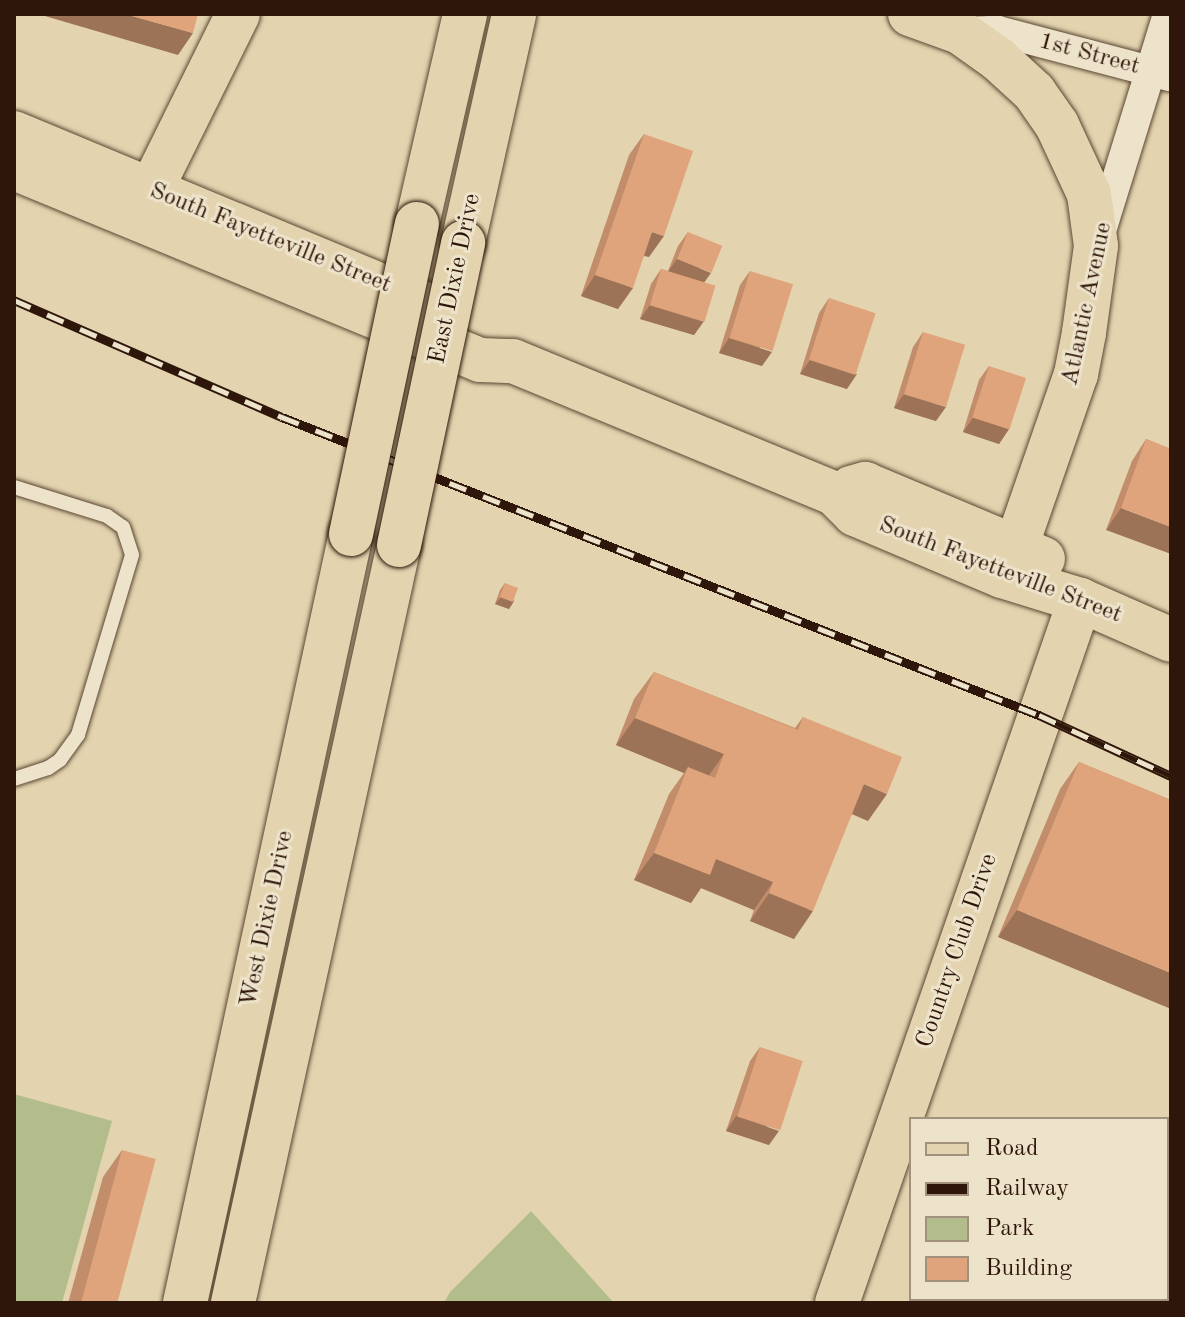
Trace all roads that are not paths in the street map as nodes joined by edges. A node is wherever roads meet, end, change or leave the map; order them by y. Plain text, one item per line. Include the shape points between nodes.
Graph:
1 (238, 14) edge
2 (447, 14) edge
3 (465, 14) edge
4 (514, 14) edge
5 (534, 14) edge
6 (910, 14) edge
7 (1168, 14) edge
8 (960, 32) junction
9 (453, 70) junction
10 (1161, 74) edge
11 (492, 117) junction
12 (14, 133) edge
13 (14, 168) edge
14 (151, 190) junction
15 (1096, 246) junction
16 (513, 361) junction
17 (14, 487) edge
18 (834, 493) junction
19 (351, 534) joint
20 (399, 545) joint
21 (1016, 547) junction
22 (1080, 600) junction
23 (1171, 612) edge
24 (1171, 640) edge
25 (14, 779) edge
26 (185, 1303) edge
27 (233, 1303) edge
28 (837, 1303) edge

1 - 14 main road
2 - 9 main road
3 - 9 main road, East Dixie Drive
4 - 11 main road, East Dixie Drive
5 - 11 main road
6 - 8 main road
7 - 10 street, Atlantic Avenue
8 - 10 street, 1st Street via 998,31
8 - 15 main road via 1034,92 1057,125 1089,194
9 - 19 main road, East Dixie Drive, bridge
10 - 15 street, Atlantic Avenue
11 - 20 main road, East Dixie Drive, bridge
12 - 14 main road, South Fayetteville Street
13 - 16 main road, South Fayetteville Street via 480,360
14 - 16 main road, South Fayetteville Street via 490,331
15 - 21 main road, Atlantic Avenue via 1076,374
16 - 18 main road, South Fayetteville Street
17 - 25 lane via 107,516 123,527 132,555 78,735 60,760
18 - 21 main road, South Fayetteville Street via 865,484
18 - 22 main road, South Fayetteville Street via 855,514 1002,576
19 - 26 main road, West Dixie Drive
20 - 27 main road, West Dixie Drive
21 - 23 main road, South Fayetteville Street
22 - 24 main road, South Fayetteville Street
22 - 28 main road, Country Club Drive

